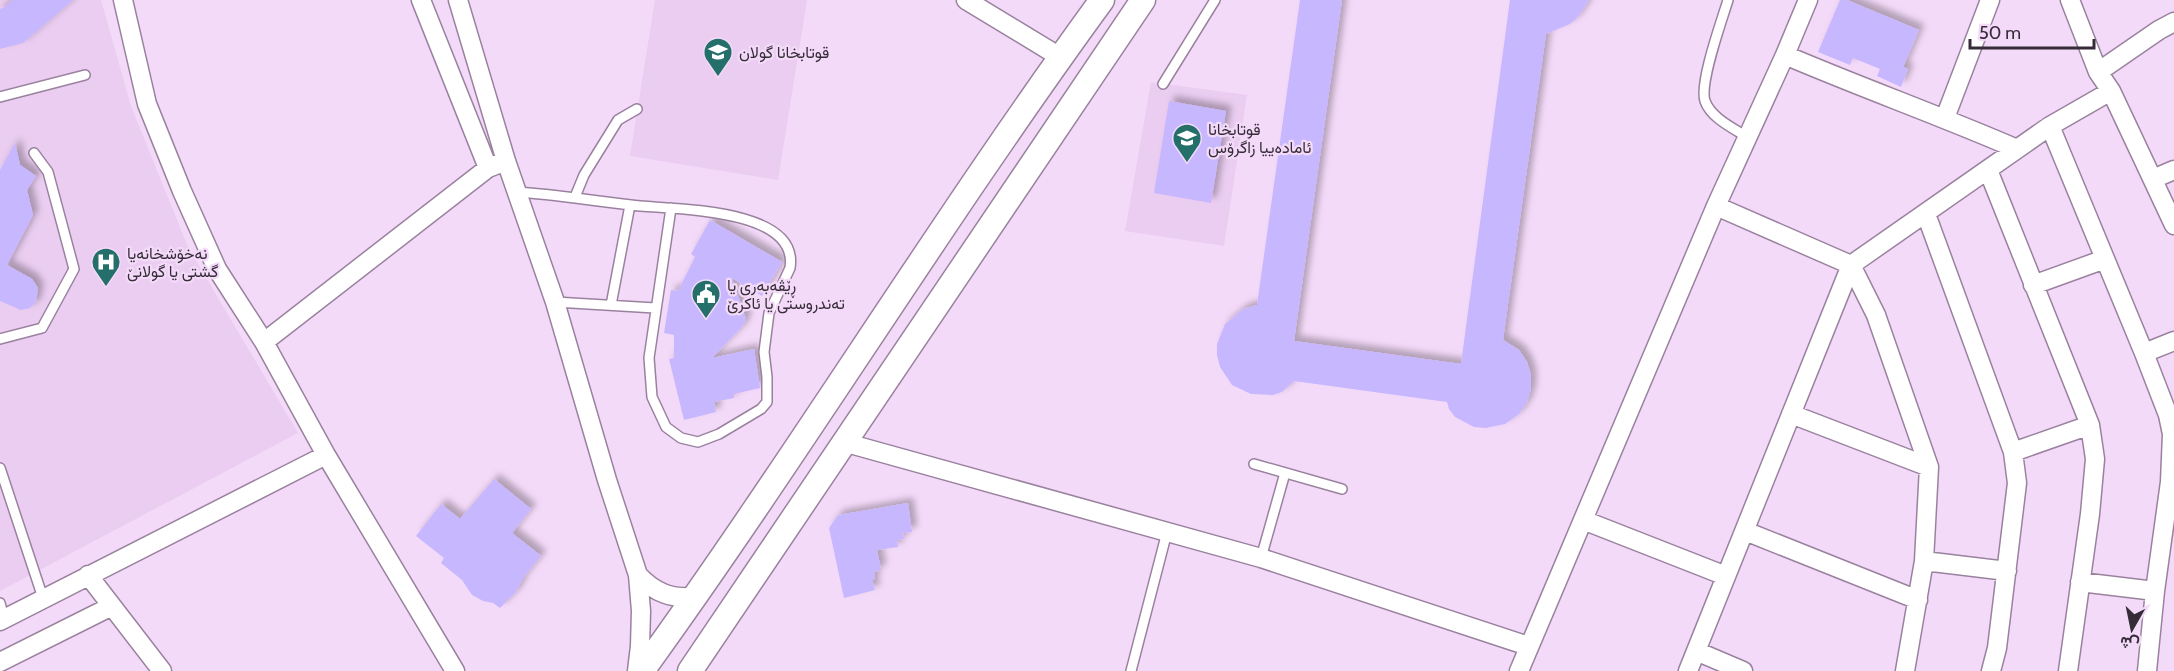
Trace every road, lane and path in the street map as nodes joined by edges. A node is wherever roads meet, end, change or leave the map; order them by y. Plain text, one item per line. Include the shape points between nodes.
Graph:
1 (123, 0) edge
2 (421, 0) edge
3 (458, 0) edge
4 (966, 0) edge
5 (1102, 0) edge
6 (1143, 0) edge
7 (1215, 0) edge
8 (1728, 0) edge
9 (1808, 0) edge
10 (1990, 0) edge
11 (2070, 0) edge
12 (2174, 22) edge
13 (1785, 55) junction
14 (1060, 57) junction
15 (2098, 72) junction
16 (85, 75) dead end
17 (1163, 84) dead end
18 (2111, 91) junction
19 (0, 97) edge
20 (637, 109) dead end
21 (1945, 118) junction
22 (2050, 126) junction
23 (1748, 138) junction
24 (2017, 149) junction
25 (34, 153) dead end
26 (506, 161) junction
27 (488, 168) junction
28 (1988, 170) junction
29 (2174, 170) edge
30 (2153, 179) junction
31 (516, 192) junction
32 (575, 197) junction
33 (630, 205) junction
34 (1716, 206) junction
35 (671, 208) junction
36 (1926, 214) junction
37 (2174, 225) edge
38 (923, 257) junction
39 (2105, 259) junction
40 (1851, 265) junction
41 (954, 279) junction
42 (2033, 285) junction
43 (555, 302) junction
44 (611, 305) junction
45 (655, 308) junction
46 (0, 339) edge
47 (2174, 341) edge
48 (264, 342) junction
49 (2144, 353) junction
50 (1791, 414) junction
51 (2090, 425) junction
52 (843, 442) junction
53 (2013, 452) junction
54 (326, 455) junction
55 (1254, 464) dead end
56 (1929, 467) junction
57 (0, 468) edge
58 (1286, 473) junction
59 (1342, 489) dead end
60 (1583, 520) junction
61 (1745, 531) junction
62 (1167, 532) junction
63 (1261, 558) junction
64 (1924, 561) junction
65 (2007, 571) junction
66 (88, 574) junction
67 (638, 575) junction
68 (1726, 576) junction
69 (2080, 582) junction
70 (2155, 591) junction
71 (696, 597) junction
72 (43, 598) junction
73 (1918, 600) junction
74 (112, 606) junction
75 (1, 614) edge
76 (1528, 646) junction
77 (1696, 651) junction
78 (0, 662) edge
79 (162, 671) edge
80 (455, 671) edge
81 (636, 671) edge
82 (642, 671) edge
83 (690, 671) edge
84 (1131, 671) edge
85 (1519, 671) edge
86 (1688, 671) edge
87 (1743, 671) edge
88 (1905, 671) edge
89 (1991, 671) edge
90 (2068, 671) edge
91 (2147, 671) edge

1 - 48 street via 147,104 182,191 218,269
2 - 27 street
3 - 26 street
4 - 14 street
5 - 14 street
6 - 41 street
7 - 17 lane
8 - 23 lane via 1704,84 1705,100 1714,114
9 - 13 street
10 - 21 street
11 - 15 street
12 - 15 street
13 - 21 street
13 - 23 street
14 - 38 street
15 - 18 street
16 - 19 lane
18 - 22 street
18 - 30 street
20 - 32 lane via 618,120
21 - 24 street
22 - 24 street
22 - 39 street
23 - 34 street
24 - 28 street
25 - 46 lane via 48,172 74,268 42,328
26 - 27 street
26 - 31 street
27 - 48 street
28 - 36 street
28 - 42 street
29 - 30 street
30 - 37 street
31 - 32 lane
31 - 43 street
32 - 33 lane
33 - 35 lane
33 - 44 lane
34 - 40 street
34 - 60 street
35 - 45 lane
35 - 45 lane via 724,213 750,221 780,239 788,250 790,268 769,313 764,352 768,396 762,409 698,442 681,438 666,427 652,397 650,358
36 - 40 street
36 - 53 street
38 - 41 street
38 - 71 street
39 - 42 street
39 - 49 street
40 - 50 street
40 - 56 street via 1876,315
41 - 52 street
42 - 51 street
43 - 44 lane
43 - 67 street
44 - 45 lane
47 - 49 street
48 - 54 street
49 - 70 street via 2172,434 2170,482
50 - 56 street
50 - 61 street
51 - 53 street
51 - 69 street via 2094,459
52 - 62 street
52 - 83 street
53 - 65 street via 2017,483
54 - 66 street
54 - 80 street
55 - 58 lane
56 - 64 street
57 - 72 lane
58 - 59 lane
58 - 63 lane
60 - 68 street
60 - 76 street
61 - 68 street
61 - 73 street
62 - 63 street
62 - 84 lane
63 - 76 street
64 - 65 street
64 - 73 street
65 - 89 street
66 - 72 street
66 - 74 street
67 - 71 street via 663,595
67 - 81 street via 641,611
68 - 77 street
69 - 70 street
69 - 90 street
70 - 91 street
71 - 82 street
72 - 75 street
73 - 88 street
74 - 78 street
74 - 79 street
76 - 85 street
77 - 86 street
77 - 87 street

